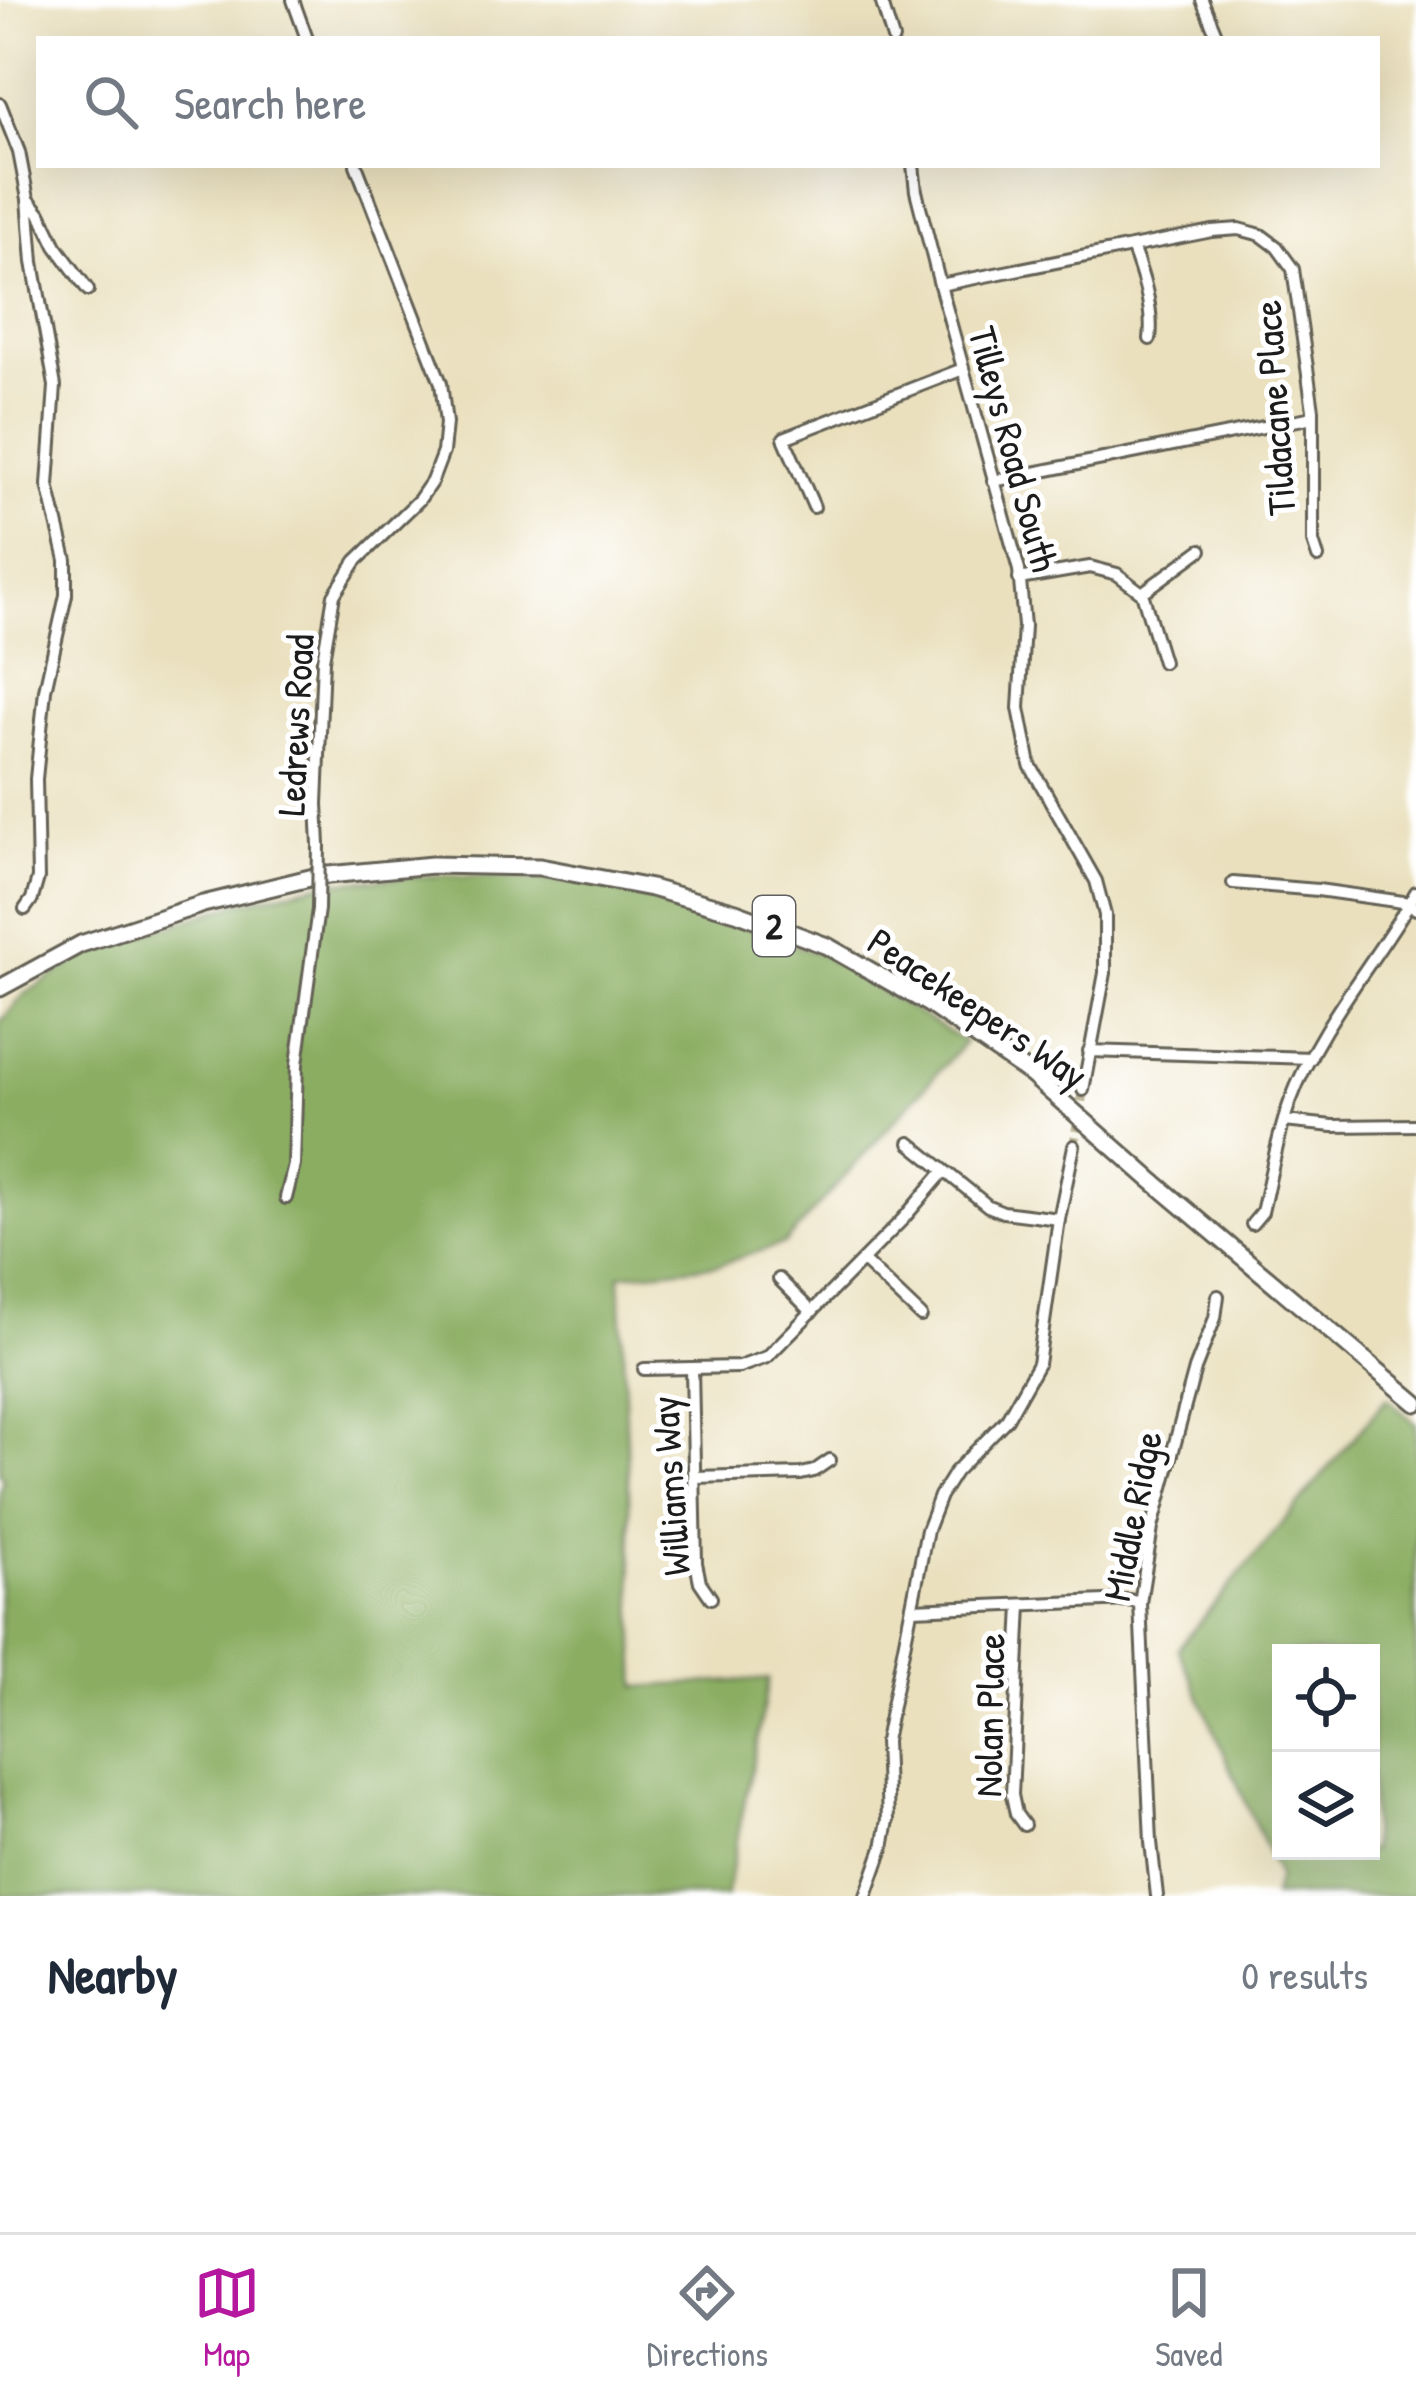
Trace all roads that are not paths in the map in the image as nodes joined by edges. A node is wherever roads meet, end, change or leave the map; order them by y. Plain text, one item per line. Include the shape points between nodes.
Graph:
1 (293, 0) edge
2 (881, 0) edge
3 (1202, 0) edge
4 (307, 36) edge
5 (892, 36) edge
6 (1217, 36) edge
7 (0, 104) edge
8 (357, 168) edge
9 (914, 168) edge
10 (28, 199) junction
11 (1132, 247) junction
12 (940, 285) junction
13 (88, 290) dead end
14 (1150, 339) dead end
15 (963, 369) junction
16 (1313, 417) junction
17 (993, 481) junction
18 (814, 507) dead end
19 (1201, 550) dead end
20 (1318, 557) dead end
21 (1019, 579) junction
22 (1142, 593) junction
23 (1162, 662) dead end
24 (1233, 883) dead end
25 (1414, 902) edge
26 (25, 909) dead end
27 (0, 988) edge
28 (1089, 1051) junction
29 (1311, 1058) junction
30 (1083, 1090) tunnel mouth
31 (1284, 1121) junction
32 (1416, 1125) edge
33 (910, 1143) dead end
34 (1074, 1146) tunnel mouth
35 (944, 1171) junction
36 (286, 1198) dead end
37 (1059, 1219) junction
38 (1252, 1224) dead end
39 (863, 1261) junction
40 (779, 1280) dead end
41 (1218, 1296) dead end
42 (812, 1312) junction
43 (921, 1316) dead end
44 (692, 1368) junction
45 (644, 1369) dead end
46 (1416, 1403) edge
47 (830, 1460) dead end
48 (695, 1477) junction
49 (711, 1598) dead end
50 (1140, 1604) junction
51 (1021, 1605) junction
52 (914, 1609) junction
53 (1024, 1825) dead end
54 (866, 1896) edge
55 (1157, 1896) edge

1 - 4 street
2 - 5 street
3 - 6 street
7 - 10 street
8 - 36 street, Ledrews Road, bridge via 441,383 446,423 432,481 334,596 323,660 317,909
9 - 12 street, Tilleys Road South
10 - 13 street
10 - 26 street via 55,386 47,485 67,560 35,779 38,878
11 - 12 street, Tildacane Place
11 - 14 street
11 - 16 street, Tildacane Place via 1239,229 1277,247 1298,286
12 - 15 street, Tilleys Road South
15 - 17 street, Tilleys Road South
15 - 18 street via 784,438
16 - 17 street
16 - 20 street, Tildacane Place
17 - 21 street, Tilleys Road South
19 - 22 street
21 - 22 street via 1090,567
21 - 28 street, Tilleys Road South via 1019,709 1030,765 1096,880 1105,915 1105,973
22 - 23 street
24 - 25 street
25 - 29 street
27 - 46 highway, Peacekeepers Way / 2 via 81,944 319,876 433,865 540,867 736,912 827,946 1032,1075
28 - 29 street
28 - 30 street, Tilleys Road South
29 - 31 street
31 - 32 street
31 - 38 street
33 - 35 street
34 - 37 street
35 - 37 street via 995,1209
35 - 39 street
37 - 52 street via 1038,1364 1007,1419 940,1496
39 - 42 street
39 - 43 street
40 - 42 street
41 - 50 street, Middle Ridge via 1152,1528
42 - 44 street via 762,1360
44 - 45 street
44 - 48 street, Williams Way
47 - 48 street via 802,1474
48 - 49 street, Williams Way via 697,1570
50 - 51 street
50 - 55 street, Middle Ridge
51 - 52 street
51 - 53 street, Nolan Place via 1012,1796
52 - 54 street via 885,1741 888,1820

